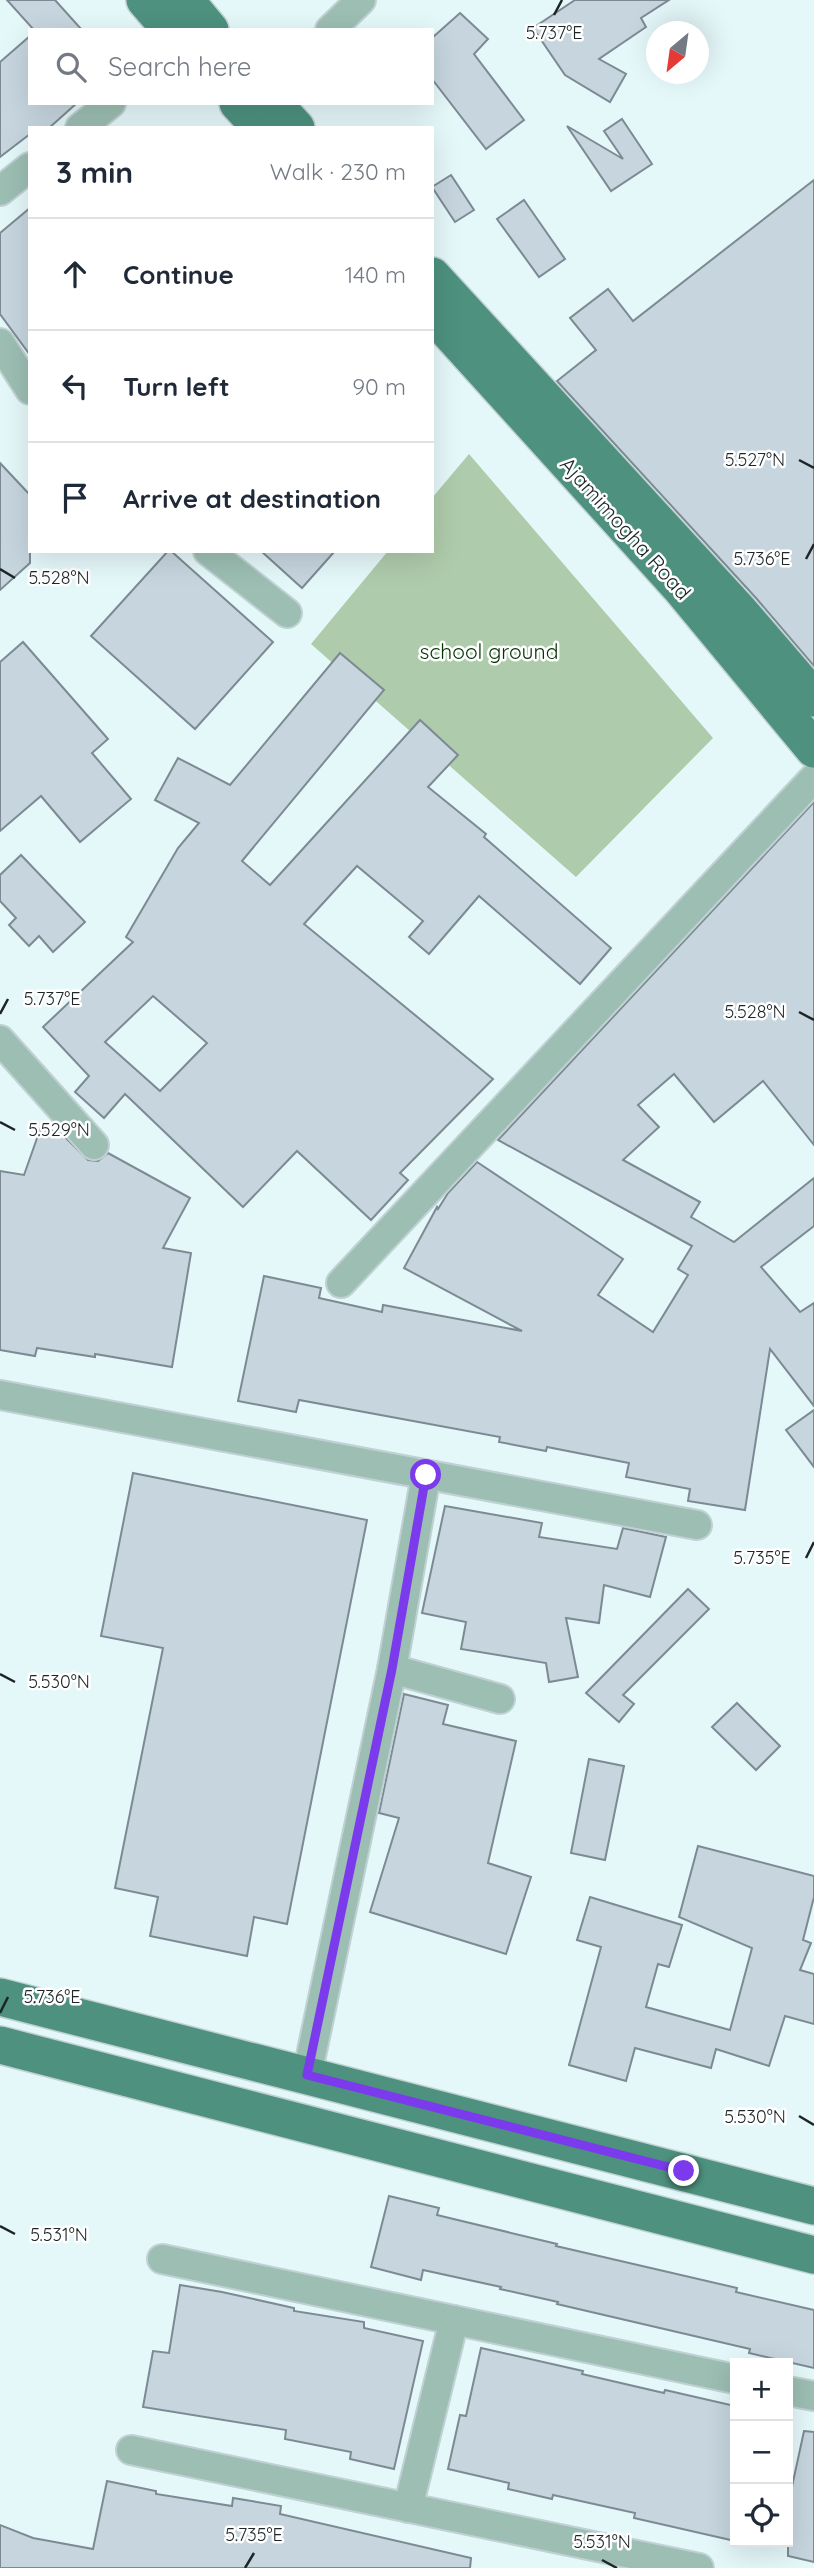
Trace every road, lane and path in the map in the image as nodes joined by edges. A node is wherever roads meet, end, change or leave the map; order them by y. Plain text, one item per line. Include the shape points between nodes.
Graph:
1 (145, 0) edge
2 (185, 0) edge
3 (361, 0) edge
4 (169, 28) edge
5 (208, 28) edge
6 (332, 28) edge
7 (109, 105) edge
8 (241, 105) edge
9 (275, 105) edge
10 (82, 126) edge
11 (259, 126) edge
12 (294, 126) edge
13 (28, 169) edge
14 (0, 191) edge
15 (434, 278) edge
16 (434, 315) edge
17 (0, 343) edge
18 (28, 387) edge
19 (211, 553) edge
20 (287, 614) dead end
21 (814, 698) edge
22 (814, 749) edge
23 (814, 778) edge
24 (0, 1040) edge
25 (94, 1145) dead end
26 (341, 1283) dead end
27 (0, 1395) edge
28 (426, 1475) junction
29 (697, 1525) dead end
30 (392, 1669) junction
31 (500, 1699) dead end
32 (0, 1997) edge
33 (0, 2045) edge
34 (307, 2075) junction
35 (814, 2206) edge
36 (814, 2255) edge
37 (162, 2259) dead end
38 (454, 2320) junction
39 (730, 2378) edge
40 (793, 2391) edge
41 (814, 2396) edge
42 (131, 2450) dead end
43 (408, 2508) junction
44 (699, 2568) edge

1 - 4 main road
2 - 5 main road
3 - 6 street
7 - 10 street
8 - 11 main road
9 - 12 main road
13 - 14 street
15 - 21 main road, Ajamimogha Road
16 - 22 main road, Ajamimogha Road via 680,587
17 - 18 street
19 - 20 street
23 - 26 street
24 - 25 street
27 - 28 street
28 - 29 street
28 - 30 street
30 - 31 street
30 - 34 street
32 - 34 main road
33 - 36 main road
34 - 35 main road
37 - 38 street
38 - 39 street
38 - 43 street
40 - 41 street
42 - 43 street
43 - 44 street

